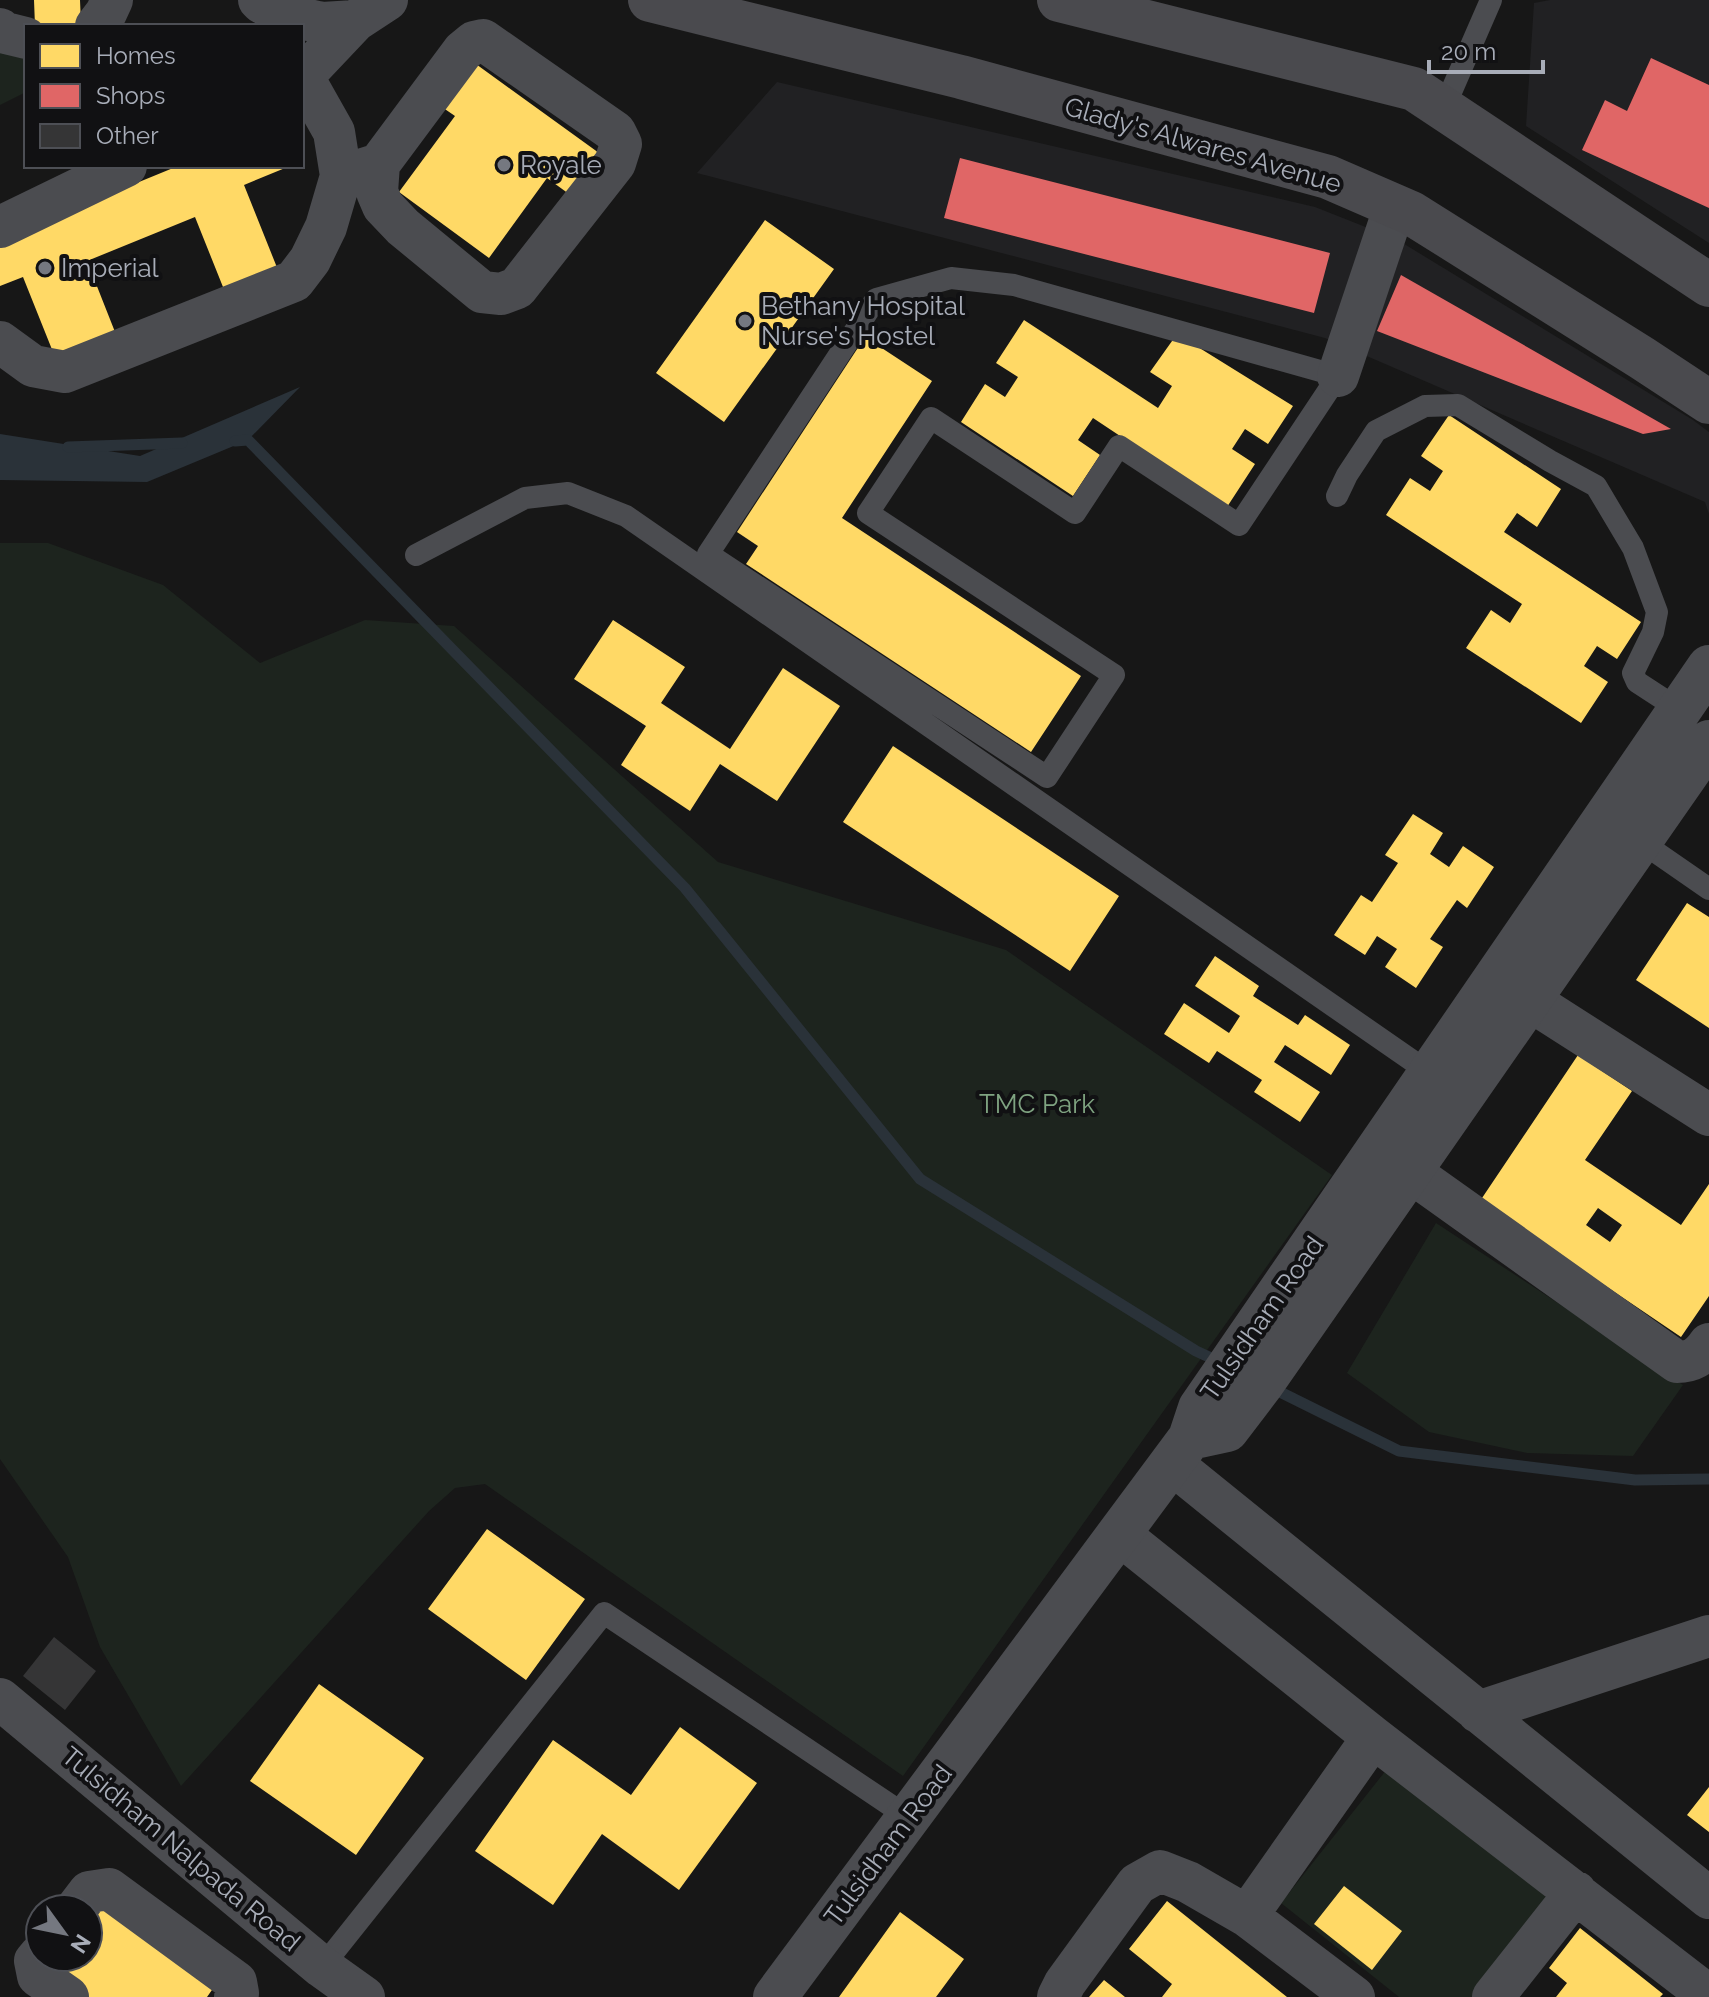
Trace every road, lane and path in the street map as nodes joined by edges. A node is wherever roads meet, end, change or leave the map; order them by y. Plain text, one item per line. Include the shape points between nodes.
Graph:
1 (112, 0) edge
2 (259, 0) edge
3 (650, 0) edge
4 (1059, 0) edge
5 (1491, 0) edge
6 (371, 10) edge
7 (98, 24) edge
8 (0, 29) edge
9 (24, 38) edge
10 (304, 75) edge
11 (304, 80) edge
12 (1444, 108) junction
13 (122, 168) edge
14 (360, 170) junction
15 (1395, 206) junction
16 (0, 227) edge
17 (1709, 285) edge
18 (0, 342) edge
19 (1338, 376) junction
20 (1709, 402) edge
21 (1337, 496) dead end
22 (416, 555) dead end
23 (1709, 667) edge
24 (1680, 710) junction
25 (1709, 742) edge
26 (1047, 777) junction
27 (1033, 798) junction
28 (1622, 829) junction
29 (1709, 889) edge
30 (1529, 1000) junction
31 (1430, 1073) junction
32 (1709, 1115) edge
33 (1396, 1167) junction
34 (1709, 1344) edge
35 (1180, 1450) junction
36 (1119, 1534) junction
37 (1709, 1636) edge
38 (0, 1699) edge
39 (1478, 1712) junction
40 (1373, 1737) junction
41 (908, 1817) junction
42 (1576, 1892) junction
43 (88, 1893) edge
44 (1709, 1898) edge
45 (1247, 1916) junction
46 (37, 1973) edge
47 (345, 1987) edge
48 (1709, 1996) edge
49 (68, 1997) edge
50 (235, 1997) edge
51 (775, 1997) edge
52 (1058, 1997) edge
53 (1354, 1997) edge
54 (1493, 1997) edge

1 - 7 street
2 - 6 street via 322,23
3 - 15 main road, Glady's Alwares Avenue via 961,77 1328,177
4 - 12 main road via 1414,89
5 - 12 lane
6 - 10 street
8 - 9 street
11 - 14 street
12 - 17 main road
13 - 16 street
14 - 14 street via 463,51 483,40 615,132 621,144 615,163 517,288 501,294 482,292 403,227
14 - 18 street via 294,281 65,372 33,366
15 - 19 street
15 - 20 main road, Glady's Alwares Avenue
19 - 26 lane via 1239,525 1119,446 1075,513 931,418 868,513 1114,675
19 - 26 lane via 1014,285 951,278 876,299 708,554
21 - 24 lane via 1376,431 1425,406 1458,405 1596,486 1633,548 1657,612 1633,673 1637,682
22 - 27 lane via 525,498 568,493 626,516
23 - 24 street, Tulsidham Road
24 - 28 street, Tulsidham Road
25 - 28 street
26 - 27 lane
27 - 31 lane
28 - 29 lane
28 - 30 street
28 - 31 street, Tulsidham Road
30 - 32 street
30 - 33 street
31 - 33 street, Tulsidham Road
33 - 34 street via 1677,1362 1689,1362
33 - 35 street, Tulsidham Road via 1248,1372 1200,1408
35 - 36 street, Tulsidham Road
35 - 39 street
36 - 40 street
36 - 41 street, Tulsidham Road
37 - 39 street
38 - 47 street, Tulsidham Nalpada Road
39 - 44 street
40 - 42 street
40 - 45 street
41 - 47 lane via 604,1613
41 - 51 street, Tulsidham Road
42 - 48 street
42 - 54 street
43 - 50 street via 109,1889 236,1982
45 - 52 street via 1160,1871 1137,1884
45 - 53 street
46 - 49 street

